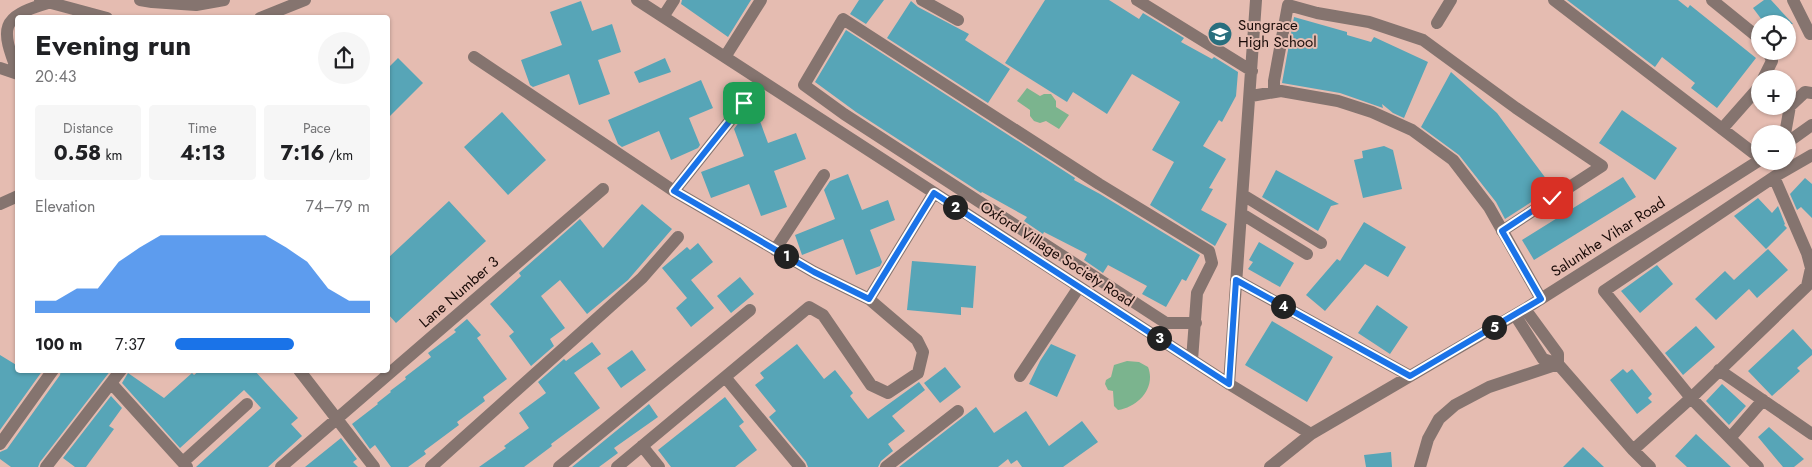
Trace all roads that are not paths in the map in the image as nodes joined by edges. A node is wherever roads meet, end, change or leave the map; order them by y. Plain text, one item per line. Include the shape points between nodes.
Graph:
1 (140, 0) edge
2 (224, 0) edge
3 (305, 0) edge
4 (636, 0) edge
5 (674, 0) edge
6 (761, 0) edge
7 (922, 0) edge
8 (1138, 0) edge
9 (1256, 0) edge
10 (1451, 0) edge
11 (1554, 0) edge
12 (1712, 0) edge
13 (1792, 0) edge
14 (44, 1) edge
15 (16, 15) edge
16 (96, 15) edge
17 (268, 15) edge
18 (15, 16) edge
19 (663, 17) junction
20 (958, 20) dead end
21 (1436, 23) dead end
22 (1751, 32) edge
23 (1810, 34) dead end
24 (3, 45) edge
25 (474, 57) dead end
26 (725, 58) junction
27 (0, 68) edge
28 (15, 68) edge
29 (1252, 71) junction
30 (15, 73) edge
31 (804, 85) junction
32 (1274, 92) junction
33 (1812, 93) edge
34 (1251, 96) junction
35 (1751, 96) edge
36 (794, 102) junction
37 (744, 103) dead end
38 (1787, 125) edge
39 (1812, 125) edge
40 (1722, 129) junction
41 (1796, 136) edge
42 (1751, 152) edge
43 (1812, 155) edge
44 (1751, 165) edge
45 (824, 175) dead end
46 (1774, 177) junction
47 (603, 189) dead end
48 (674, 191) junction
49 (934, 193) junction
50 (1243, 195) junction
51 (15, 197) edge
52 (0, 204) edge
53 (1242, 214) junction
54 (1502, 231) junction
55 (678, 237) dead end
56 (1321, 243) dead end
57 (775, 250) junction
58 (1307, 254) dead end
59 (1236, 280) junction
60 (1079, 287) junction
61 (869, 299) junction
62 (1541, 299) junction
63 (750, 310) dead end
64 (1520, 312) junction
65 (1196, 328) junction
66 (1192, 360) junction
67 (1558, 364) junction
68 (1719, 370) junction
69 (51, 373) edge
70 (119, 373) edge
71 (300, 373) edge
72 (1020, 376) dead end
73 (1410, 376) junction
74 (725, 377) junction
75 (111, 383) junction
76 (1229, 384) junction
77 (1691, 398) junction
78 (1763, 400) junction
79 (247, 404) dead end
80 (958, 411) dead end
81 (337, 421) junction
82 (1311, 434) junction
83 (1812, 434) edge
84 (1730, 438) junction
85 (0, 444) edge
86 (642, 446) junction
87 (1633, 450) junction
88 (185, 464) edge
89 (46, 467) edge
90 (281, 467) edge
91 (374, 467) edge
92 (431, 467) edge
93 (559, 467) edge
94 (617, 467) edge
95 (659, 467) edge
96 (800, 467) edge
97 (886, 467) edge
98 (1270, 467) edge
99 (1420, 467) edge
100 (1650, 467) edge
101 (1758, 467) edge

1 - 2 street via 196,5
3 - 17 street
4 - 19 street, Oxford Village Society Road
5 - 19 street
6 - 26 street
7 - 20 street
8 - 29 street
9 - 29 street
10 - 21 street
11 - 40 street
12 - 22 street
13 - 23 street
14 - 15 street
14 - 16 street
18 - 24 street via 9,20 3,34
19 - 26 street, Oxford Village Society Road
24 - 28 street
25 - 48 street
26 - 36 street, Oxford Village Society Road
27 - 30 street
29 - 34 street
31 - 36 street
31 - 65 street via 1166,323
31 - 65 street via 843,18 1099,184 1209,251 1212,263 1197,293
32 - 34 street
32 - 54 street via 1338,101 1412,130 1453,160 1489,206
32 - 54 street via 1288,5 1369,22 1423,40 1602,166
33 - 38 street via 1805,92 1790,106
34 - 50 street
35 - 40 street
36 - 49 street, Oxford Village Society Road
37 - 48 street
39 - 41 street
40 - 42 street
43 - 46 street
44 - 62 street, Salunkhe Vihar Road
45 - 57 street
46 - 68 street via 1807,253 1811,268 1807,286
46 - 77 street via 1604,290
47 - 81 street, Lane Number 3
48 - 57 street
49 - 60 street, Oxford Village Society Road
49 - 61 street
50 - 53 street
50 - 56 street
51 - 52 street
53 - 58 street
53 - 59 street
54 - 62 street
55 - 92 street via 642,278
57 - 61 street
59 - 73 street
59 - 76 street
60 - 66 street, Oxford Village Society Road
60 - 72 street
61 - 74 street via 917,340 923,352 918,373 888,393 871,385 823,315 809,307
62 - 64 street, Salunkhe Vihar Road
63 - 93 street
64 - 67 street via 1543,359
64 - 73 street, Salunkhe Vihar Road
65 - 66 street
66 - 76 street, Oxford Village Society Road
67 - 87 street
67 - 99 street via 1489,387 1455,404 1439,419 1428,439
68 - 77 street
68 - 78 street
69 - 85 street
70 - 75 street
71 - 81 street
73 - 82 street, Salunkhe Vihar Road
74 - 86 street
74 - 96 street
75 - 88 street
75 - 89 street
76 - 82 street, Oxford Village Society Road
77 - 84 street
77 - 87 street
78 - 83 street
78 - 84 street
79 - 88 street
80 - 97 street
81 - 90 street, Lane Number 3
81 - 91 street
82 - 98 street, Salunkhe Vihar Road
84 - 101 street
86 - 94 street
86 - 95 street
87 - 100 street

